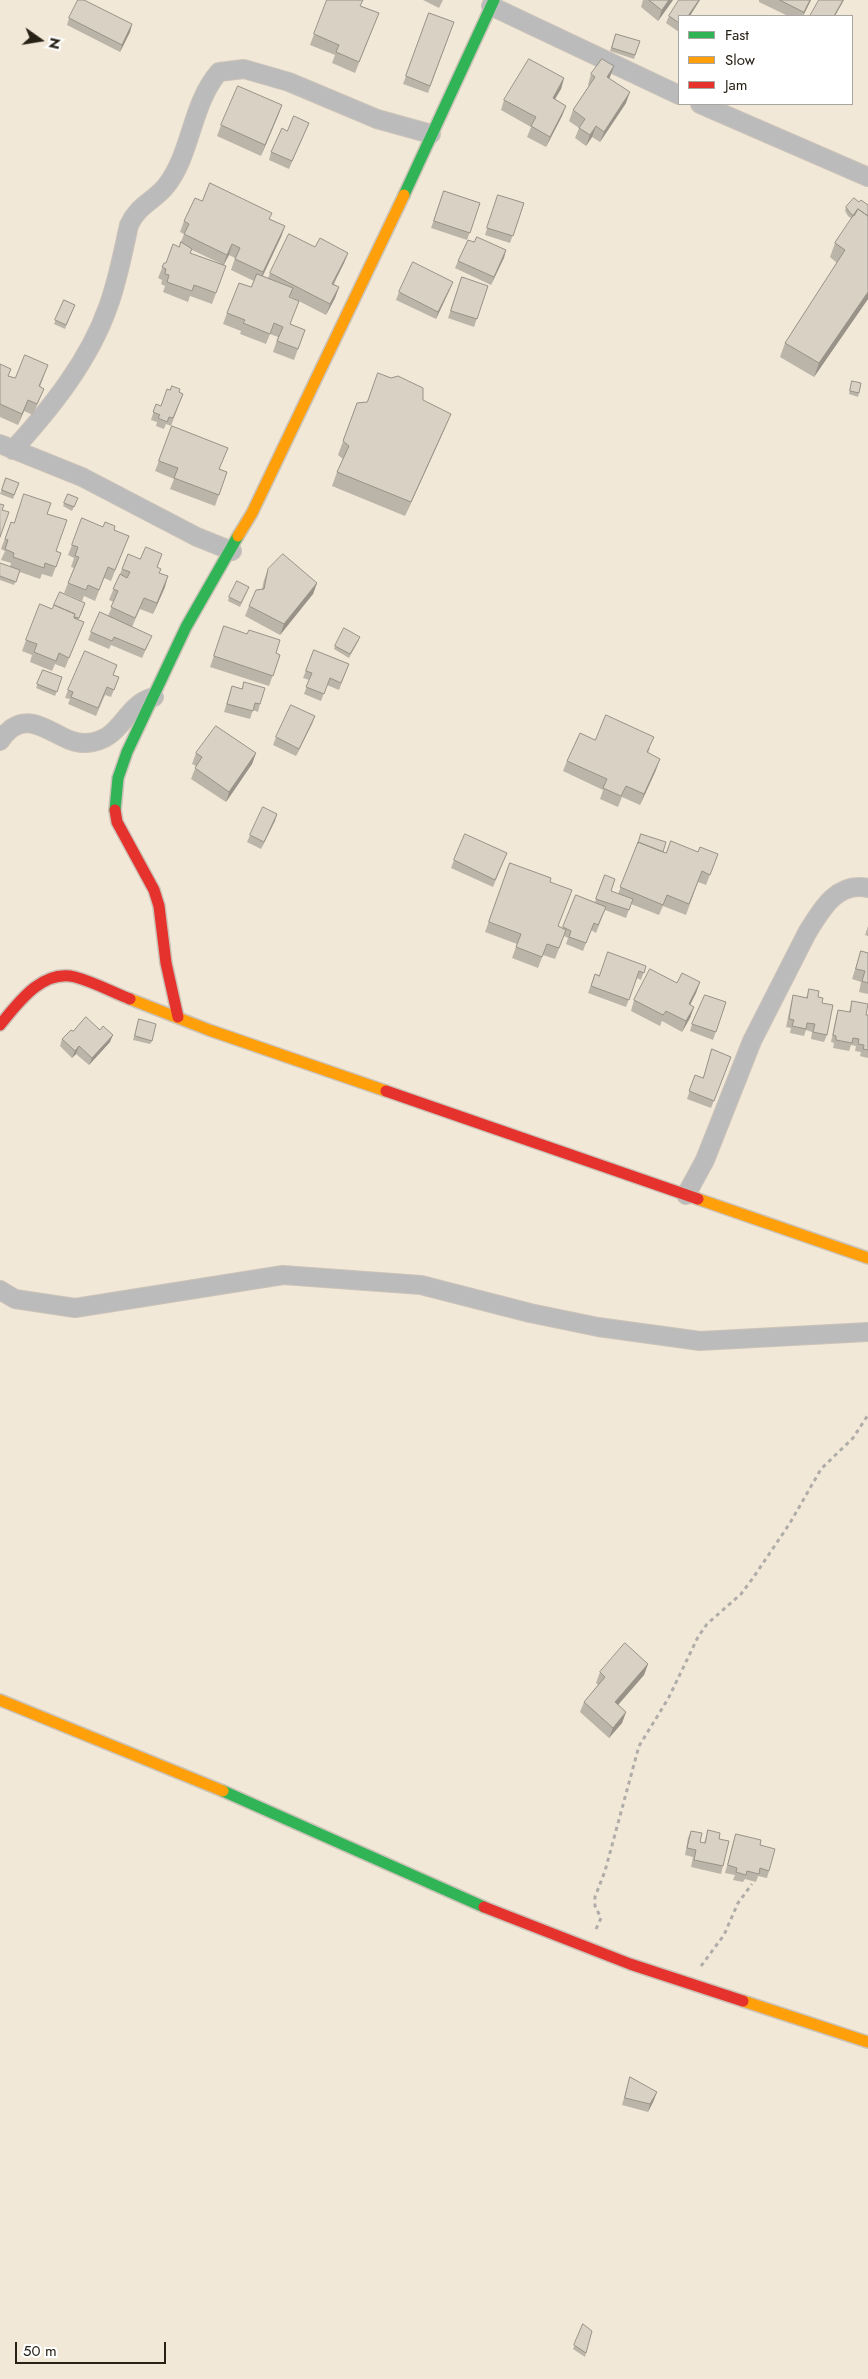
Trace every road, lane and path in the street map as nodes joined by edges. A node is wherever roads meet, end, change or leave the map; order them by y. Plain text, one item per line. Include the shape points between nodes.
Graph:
1 (492, 3) edge
2 (678, 95) edge
3 (702, 105) edge
4 (431, 134) junction
5 (868, 177) edge
6 (6, 447) edge
7 (232, 551) junction
8 (154, 697) junction
9 (0, 740) edge
10 (868, 888) edge
11 (178, 1017) junction
12 (0, 1025) edge
13 (686, 1195) junction
14 (868, 1258) edge
15 (0, 1290) edge
16 (868, 1332) edge
17 (868, 1415) edge
18 (0, 1700) edge
19 (752, 1884) edge
20 (586, 1947) junction
21 (692, 1985) junction
22 (868, 2042) edge

1 - 2 street
1 - 4 street
3 - 5 street
4 - 6 street via 377,119 289,82 244,68 219,72 208,84 166,187 135,212 108,308 89,347 63,390
4 - 7 street via 404,200
6 - 7 street via 82,477 196,537
7 - 8 street via 186,627
8 - 9 street via 136,704 115,732 90,743 23,723 13,727
8 - 11 street via 127,752 118,778 114,806 117,822 154,890 159,906 166,963
10 - 13 street via 848,887 839,891 807,932 752,1041 705,1160
11 - 12 street via 95,983 62,976 37,985
11 - 13 street
13 - 14 street
15 - 16 street via 15,1299 74,1308 284,1276 421,1285 598,1327 700,1341
17 - 20 path via 853,1438 821,1469 754,1578 702,1631 668,1699 639,1746 595,1898 600,1922
18 - 20 street via 236,1797 477,1904
19 - 21 path
20 - 21 street
21 - 22 street

